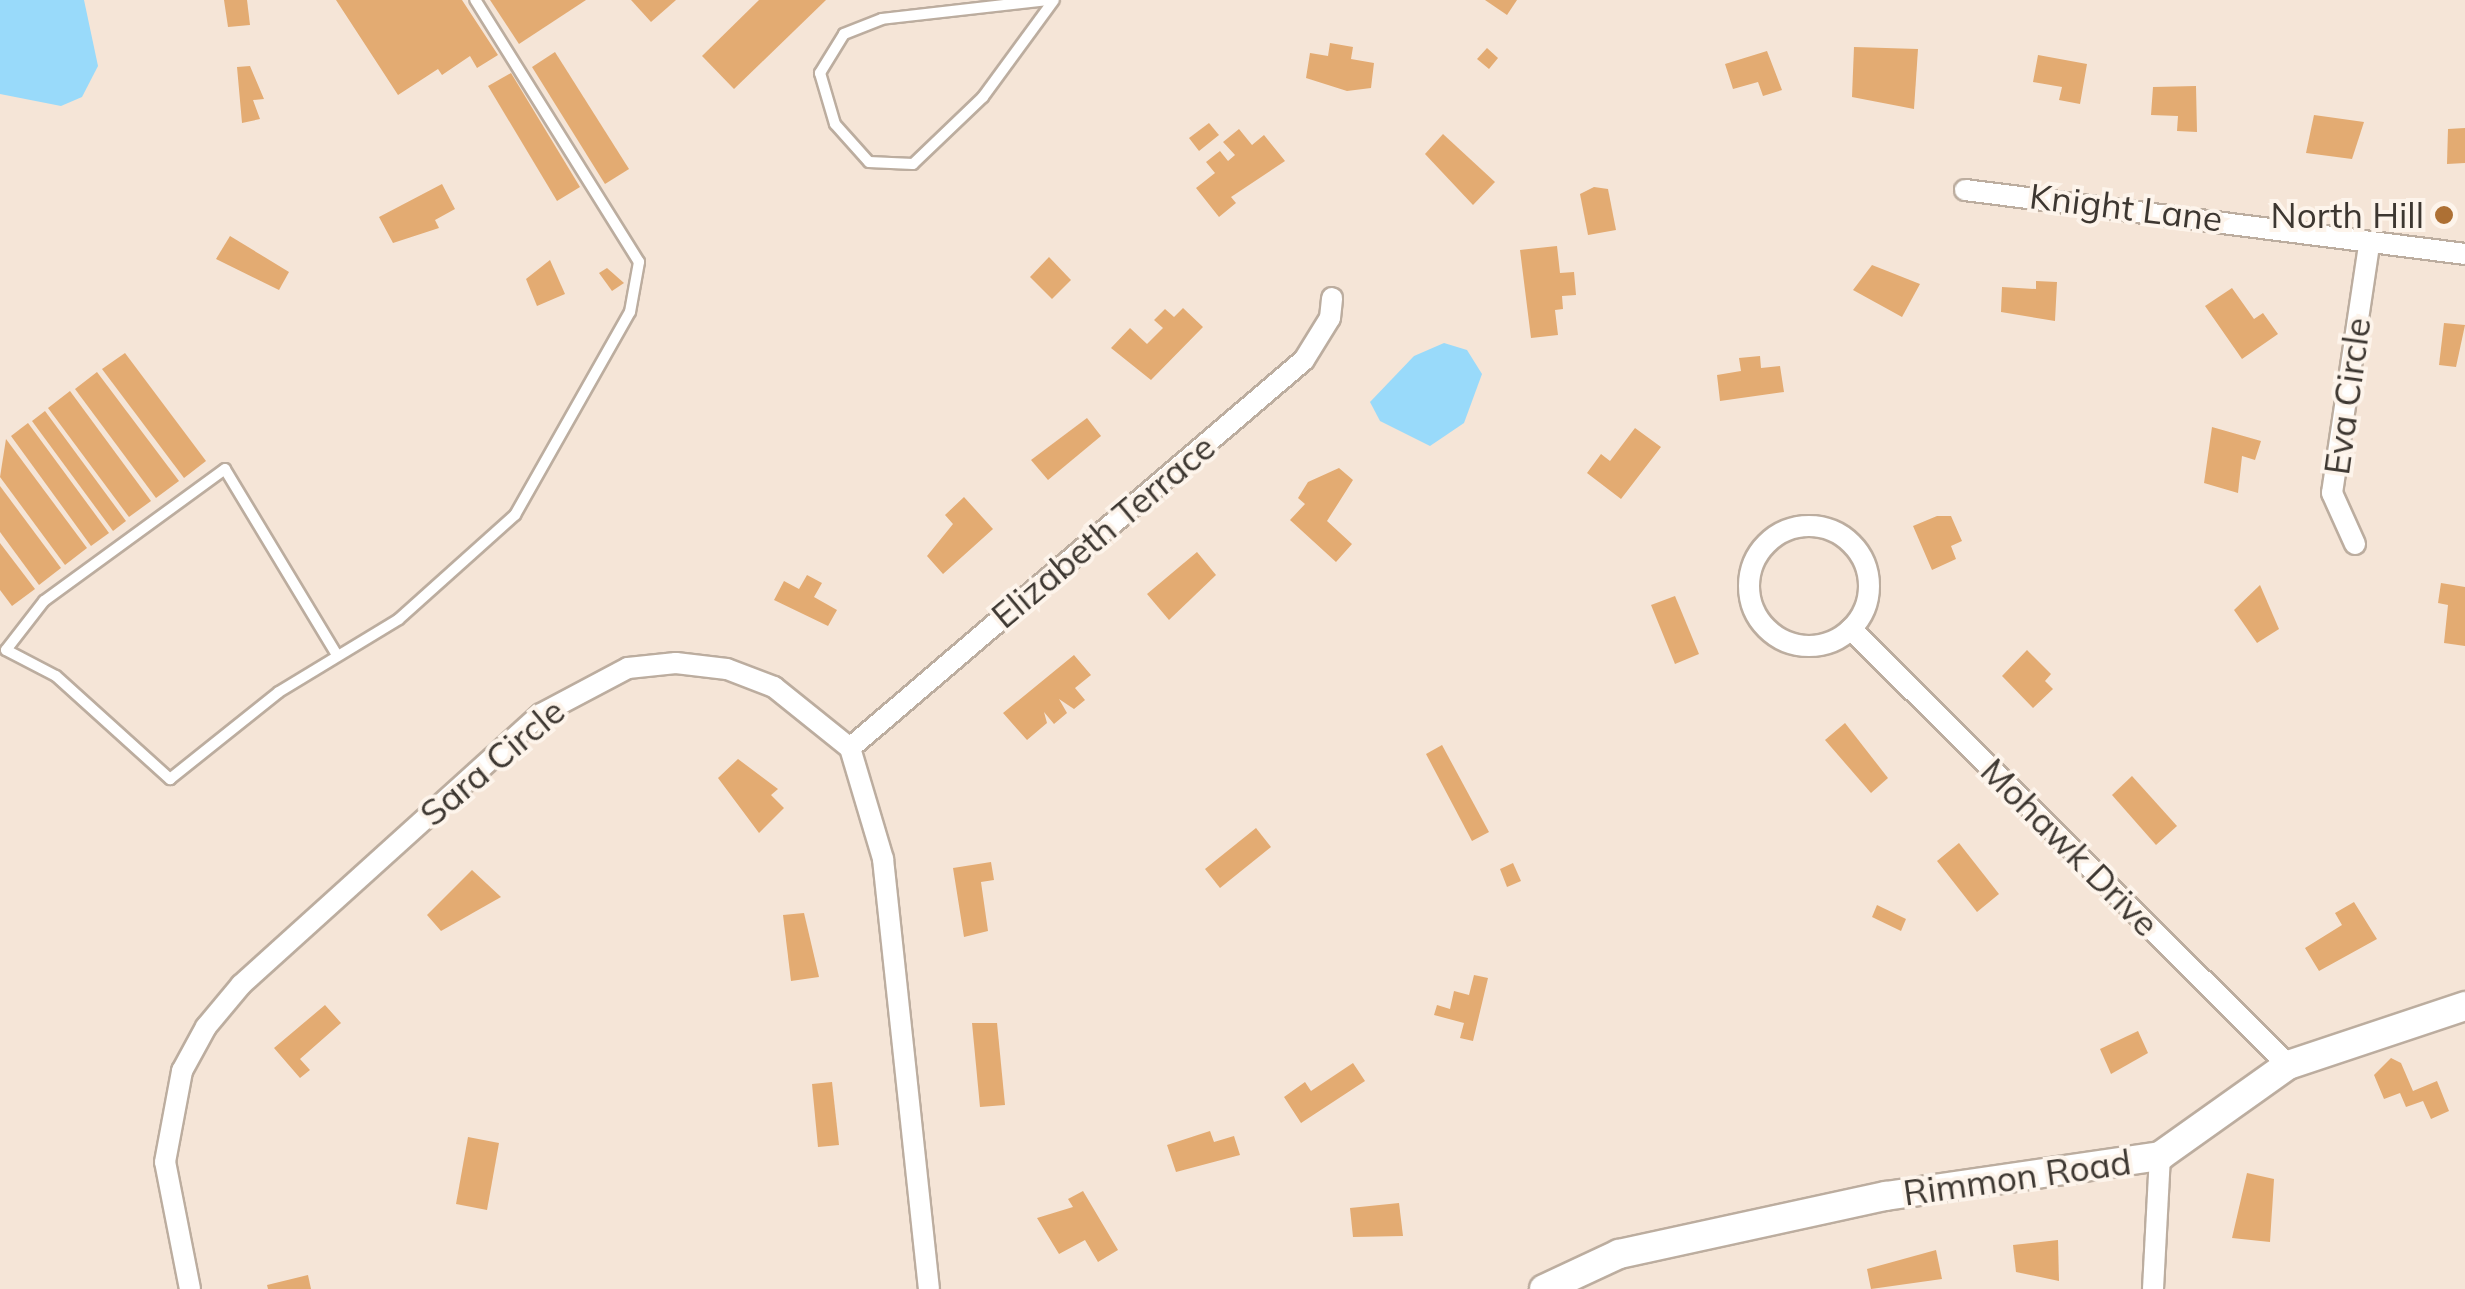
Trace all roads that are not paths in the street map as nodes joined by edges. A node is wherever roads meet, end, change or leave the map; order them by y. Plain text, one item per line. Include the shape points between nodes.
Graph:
1 (475, 0) edge
2 (1051, 0) edge
3 (1965, 190) dead end
4 (2369, 244) junction
5 (2465, 254) edge
6 (1332, 298) dead end
7 (2355, 544) dead end
8 (1851, 629) junction
9 (337, 655) junction
10 (850, 748) junction
11 (2465, 1006) edge
12 (2288, 1065) junction
13 (2160, 1156) junction
14 (190, 1289) edge
15 (928, 1289) edge
16 (1544, 1289) edge
17 (2154, 1289) edge

1 - 9 lane via 623,234 639,262 638,283 599,373 515,515 399,619
2 - 2 lane via 983,97 914,164 869,162 835,124 820,72 844,34 882,19
3 - 4 street, Knight Lane
4 - 5 street, Knight Lane
4 - 7 street, Eva Circle via 2332,493
6 - 10 street, Elizabeth Terrace via 1330,318 1304,360
8 - 8 street via 1870,588 1850,541 1808,526 1766,544 1749,584 1766,627 1808,646
8 - 12 street, Mohawk Drive
9 - 9 lane via 226,470 44,601 6,650 56,676 170,779
10 - 14 street, Sara Circle via 774,687 727,669 676,663 628,668 542,714 241,984 206,1027 182,1071 165,1162
10 - 15 street via 883,859
11 - 12 street, Rimmon Road
12 - 13 street, Rimmon Road
13 - 16 street, Rimmon Road via 1886,1196 1638,1250
13 - 17 street

